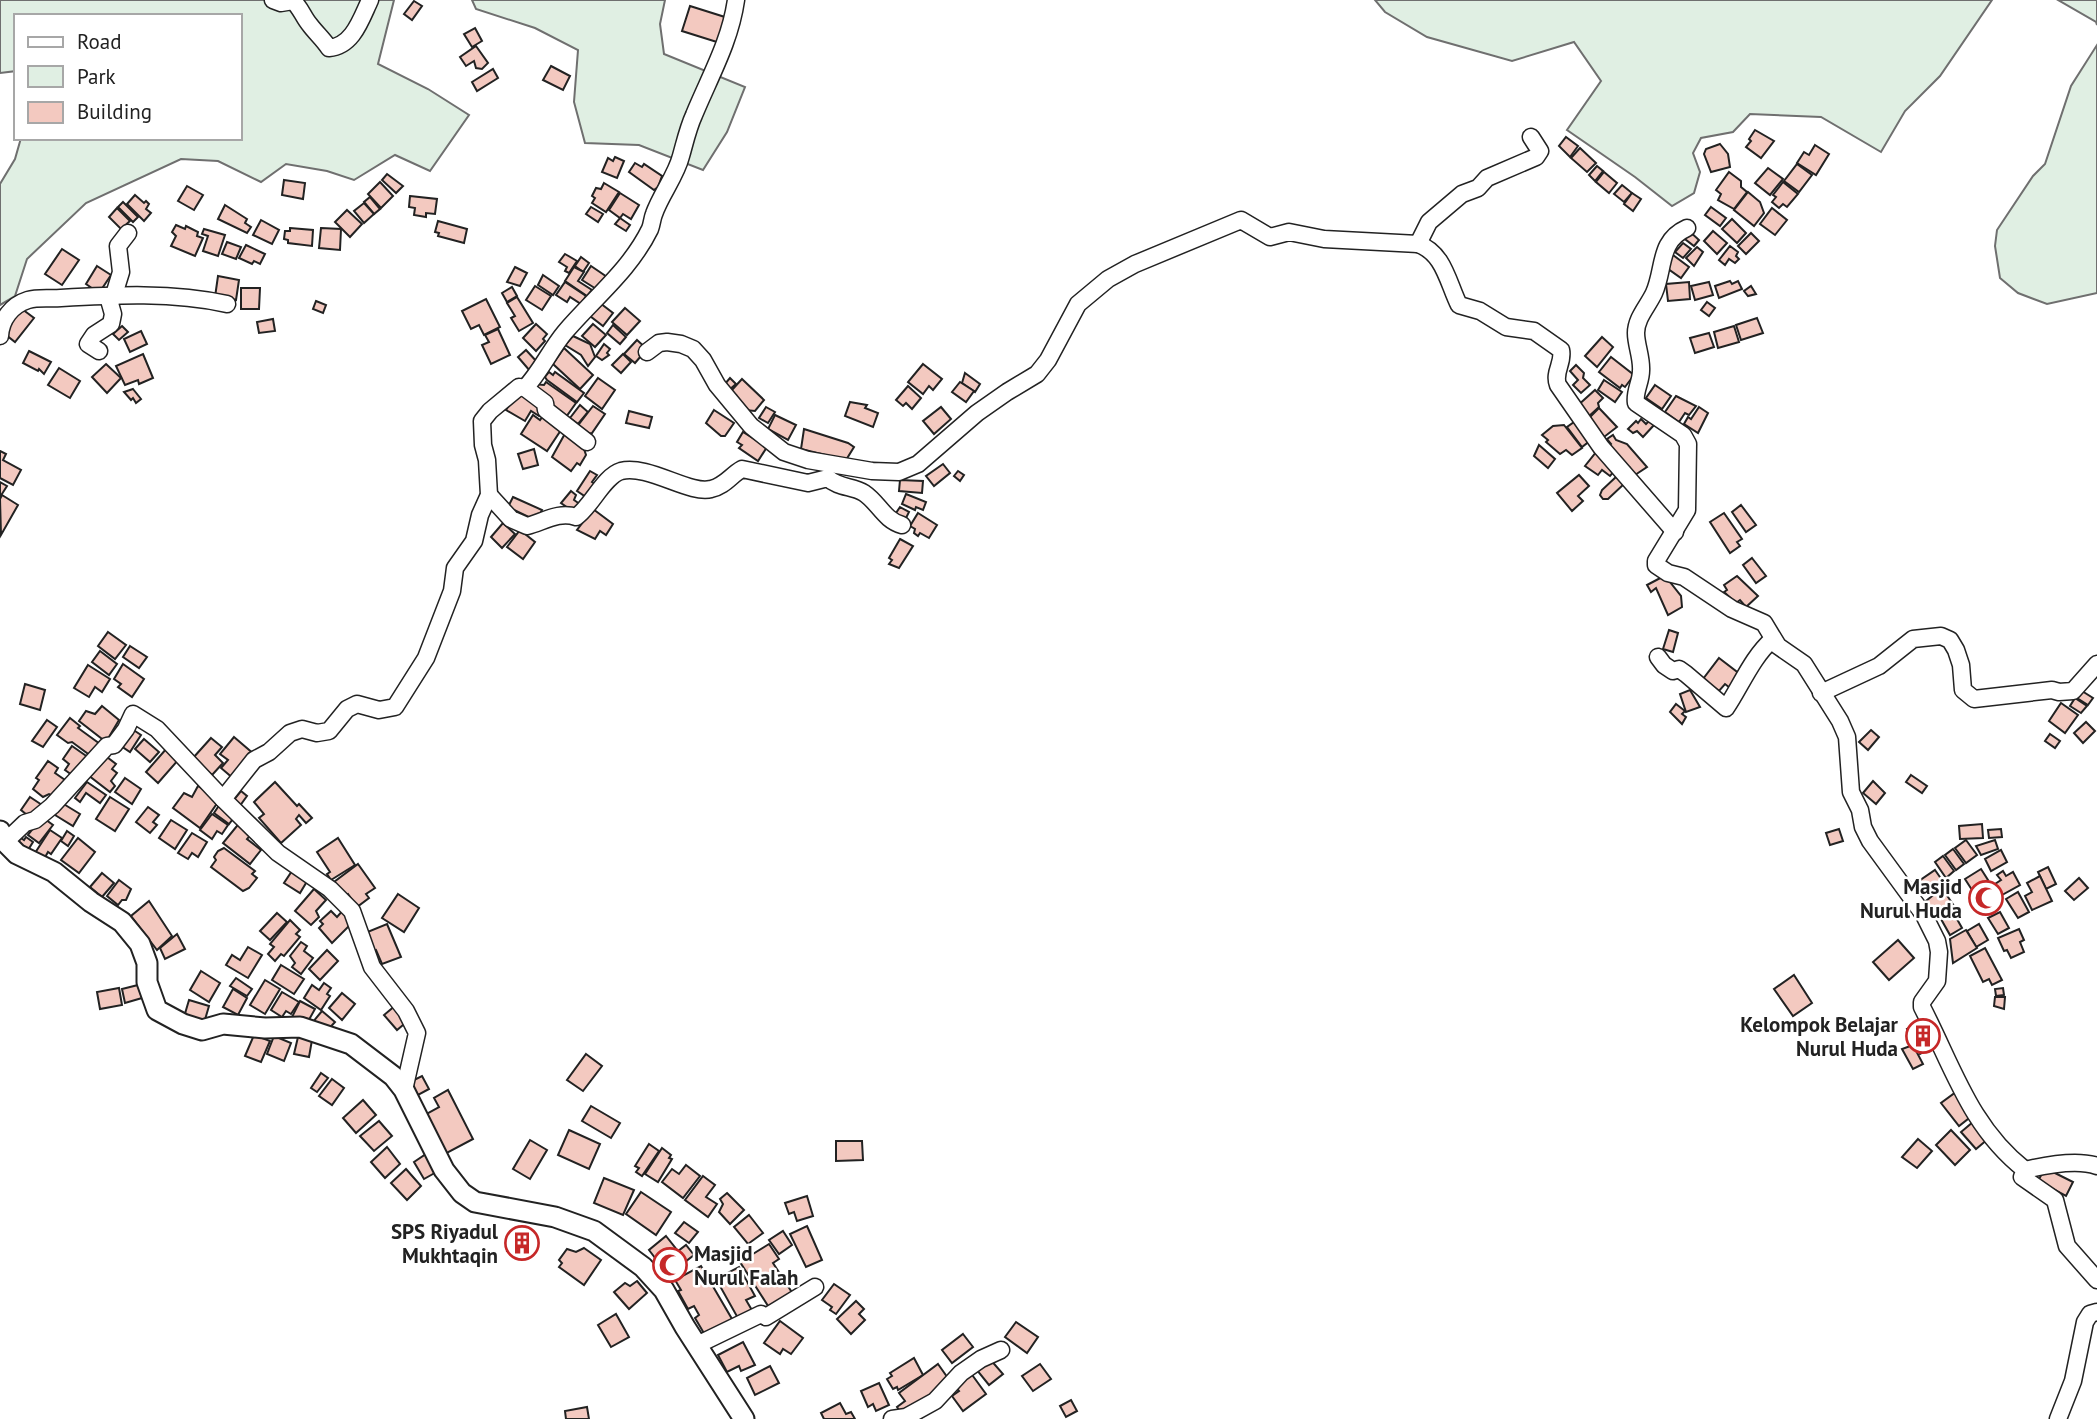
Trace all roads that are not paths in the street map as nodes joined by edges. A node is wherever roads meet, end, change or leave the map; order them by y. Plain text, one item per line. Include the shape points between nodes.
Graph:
1 (273, 0) edge
2 (370, 0) edge
3 (736, 0) edge
4 (1531, 136) dead end
5 (1688, 228) dead end
6 (128, 233) dead end
7 (1418, 244) junction
8 (113, 298) junction
9 (227, 304) dead end
10 (0, 335) edge
11 (99, 351) dead end
12 (647, 352) dead end
13 (525, 388) junction
14 (587, 442) dead end
15 (489, 495) junction
16 (902, 525) dead end
17 (1675, 532) junction
18 (1773, 639) junction
19 (1658, 657) dead end
20 (2097, 664) edge
21 (1821, 693) junction
22 (223, 799) junction
23 (2, 836) edge
24 (404, 1090) junction
25 (2097, 1166) edge
26 (2025, 1170) junction
27 (2097, 1280) edge
28 (815, 1287) dead end
29 (2097, 1312) edge
30 (696, 1345) junction
31 (1001, 1350) dead end
32 (744, 1419) edge
33 (892, 1419) edge
34 (2058, 1419) edge

1 - 2 street via 293,1 329,48 347,41
3 - 13 street via 722,53 652,226 614,281 562,335
4 - 7 street via 1540,151 1536,156 1462,194 1429,222
5 - 17 street via 1676,233 1669,243 1656,288 1636,330 1642,371 1636,403 1683,435 1688,444 1687,510
6 - 8 street via 118,246 121,272
7 - 12 street via 1324,239 1289,232 1270,237 1241,220 1145,260 1108,279 1078,304 1037,374 977,413 918,464 899,472 859,469 784,452 751,426 693,349 667,342
7 - 17 street via 1444,267 1459,305 1504,326 1534,331 1561,350 1558,386 1601,447
8 - 9 street via 196,297
8 - 10 street via 31,299 6,316
8 - 11 street via 108,300 111,324 88,344
13 - 14 street
13 - 15 street via 519,387 482,421
15 - 16 street via 511,519 527,526 564,515 576,517 618,472 659,476 705,490 727,482 742,468 808,483 828,478 861,491 892,523
15 - 22 street via 474,541 455,568 452,591 426,658 398,704 379,710 357,704 327,732 302,729 290,733 254,760
17 - 18 street via 1656,561 1658,568 1684,577 1732,609 1764,623
18 - 19 street via 1726,708
18 - 21 street via 1800,659
20 - 21 street via 2073,691 1974,699 1963,690 1954,644 1941,636 1913,639 1879,666
21 - 26 street via 1847,737 1851,792 1863,827 1937,941 1937,981 1922,1007 1961,1093 2006,1155
22 - 23 street via 157,729 133,715 114,746 107,746 52,806
22 - 24 street via 278,853 330,889 352,911 372,967 417,1032
23 - 24 street via 17,854 54,872 122,922 140,944 158,1010 172,1019 202,1030 223,1024 300,1027 326,1034 351,1044
24 - 30 street via 444,1170 462,1193 484,1204 555,1217 594,1231 657,1282
25 - 26 street
26 - 27 street via 2022,1177 2055,1200 2067,1247
28 - 30 street via 766,1317 761,1314
29 - 34 street via 2085,1322 2073,1381
30 - 32 street
31 - 33 street via 961,1373 935,1401 906,1417

